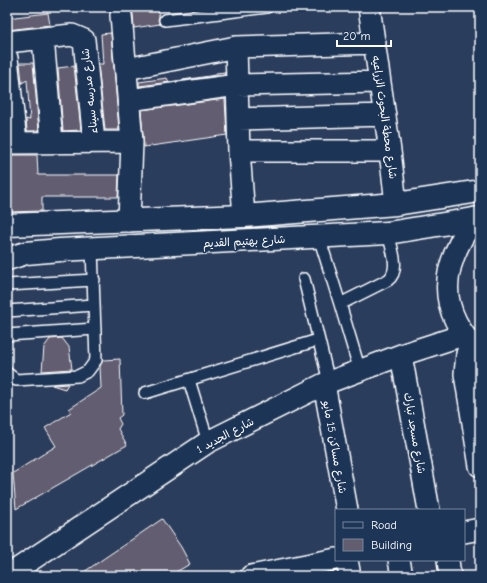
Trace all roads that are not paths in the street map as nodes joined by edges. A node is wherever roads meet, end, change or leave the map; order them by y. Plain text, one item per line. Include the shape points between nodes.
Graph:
1 (267, 7) edge
2 (369, 7) edge
3 (190, 12) edge
4 (121, 15) dead end
5 (165, 20) dead end
6 (43, 38) junction
7 (7, 42) edge
8 (375, 44) junction
9 (236, 47) junction
10 (7, 58) edge
11 (126, 69) junction
12 (380, 82) junction
13 (237, 85) junction
14 (129, 100) junction
15 (385, 114) junction
16 (238, 120) junction
17 (12, 142) edge
18 (52, 142) junction
19 (94, 142) junction
20 (132, 142) junction
21 (239, 151) junction
22 (390, 151) junction
23 (480, 191) edge
24 (396, 204) junction
25 (244, 216) junction
26 (478, 218) edge
27 (129, 221) junction
28 (7, 225) edge
29 (388, 233) junction
30 (319, 237) junction
31 (92, 249) junction
32 (7, 259) edge
33 (304, 279) dead end
34 (94, 280) junction
35 (7, 285) edge
36 (340, 304) junction
37 (94, 305) junction
38 (7, 311) edge
39 (95, 329) junction
40 (7, 335) edge
41 (318, 340) junction
42 (473, 343) edge
43 (401, 355) junction
44 (360, 371) junction
45 (7, 373) edge
46 (189, 380) junction
47 (327, 383) junction
48 (145, 393) dead end
49 (208, 442) junction
50 (480, 466) edge
51 (347, 509) edge
52 (429, 509) edge
53 (480, 529) edge
54 (465, 532) edge
55 (335, 559) edge
56 (347, 561) edge
57 (399, 561) edge
58 (448, 561) edge
59 (297, 571) edge
60 (7, 576) edge
61 (251, 576) edge
62 (350, 576) edge
63 (402, 576) edge
64 (450, 576) edge

1 - 3 lane
2 - 8 street, شارع محطة البحوث الزراعيه
3 - 5 lane
4 - 11 street
6 - 7 street
6 - 18 street
6 - 19 street, شارع مدرسه سيناء via 72,35 84,40
8 - 9 street
8 - 12 street, شارع محطة البحوث الزراعيه
9 - 11 street
9 - 13 street
10 - 17 street
11 - 14 street
12 - 13 street
12 - 15 street, شارع محطة البحوث الزراعيه
13 - 14 street
13 - 16 street
14 - 20 street
15 - 16 street
15 - 22 street, شارع محطة البحوث الزراعيه
16 - 21 street
17 - 18 street
18 - 19 street
19 - 20 street
20 - 27 street
21 - 22 street
21 - 25 street
22 - 24 street, شارع محطة البحوث الزراعيه
23 - 24 main road
24 - 25 main road
25 - 27 main road
26 - 29 main road, شارع بهتيم القديم
26 - 42 street via 460,242 447,284 450,311 455,323
27 - 28 main road
29 - 30 main road, شارع بهتيم القديم
29 - 36 lane via 395,265 394,274 388,280
30 - 31 main road, شارع بهتيم القديم
30 - 36 lane
31 - 32 main road, شارع بهتيم القديم via 26,254
31 - 34 lane
33 - 41 lane
34 - 35 lane
34 - 37 lane
36 - 44 lane
37 - 38 lane
37 - 39 lane
39 - 40 lane
39 - 45 lane via 96,360 84,375 16,380
41 - 46 lane
41 - 47 lane
42 - 43 street, شارع الجديد 1
42 - 50 street via 467,354 465,374
43 - 44 street, شارع الجديد 1
43 - 52 street, شارع مسجد تبارك
44 - 47 street, شارع الجديد 1
46 - 48 lane
46 - 49 lane
47 - 49 street, شارع الجديد 1
47 - 51 street, شارع مساكن 15 مايو
49 - 60 street, شارع الجديد 1
53 - 54 street
55 - 59 street
56 - 62 street
57 - 63 street
58 - 64 street
59 - 61 street

